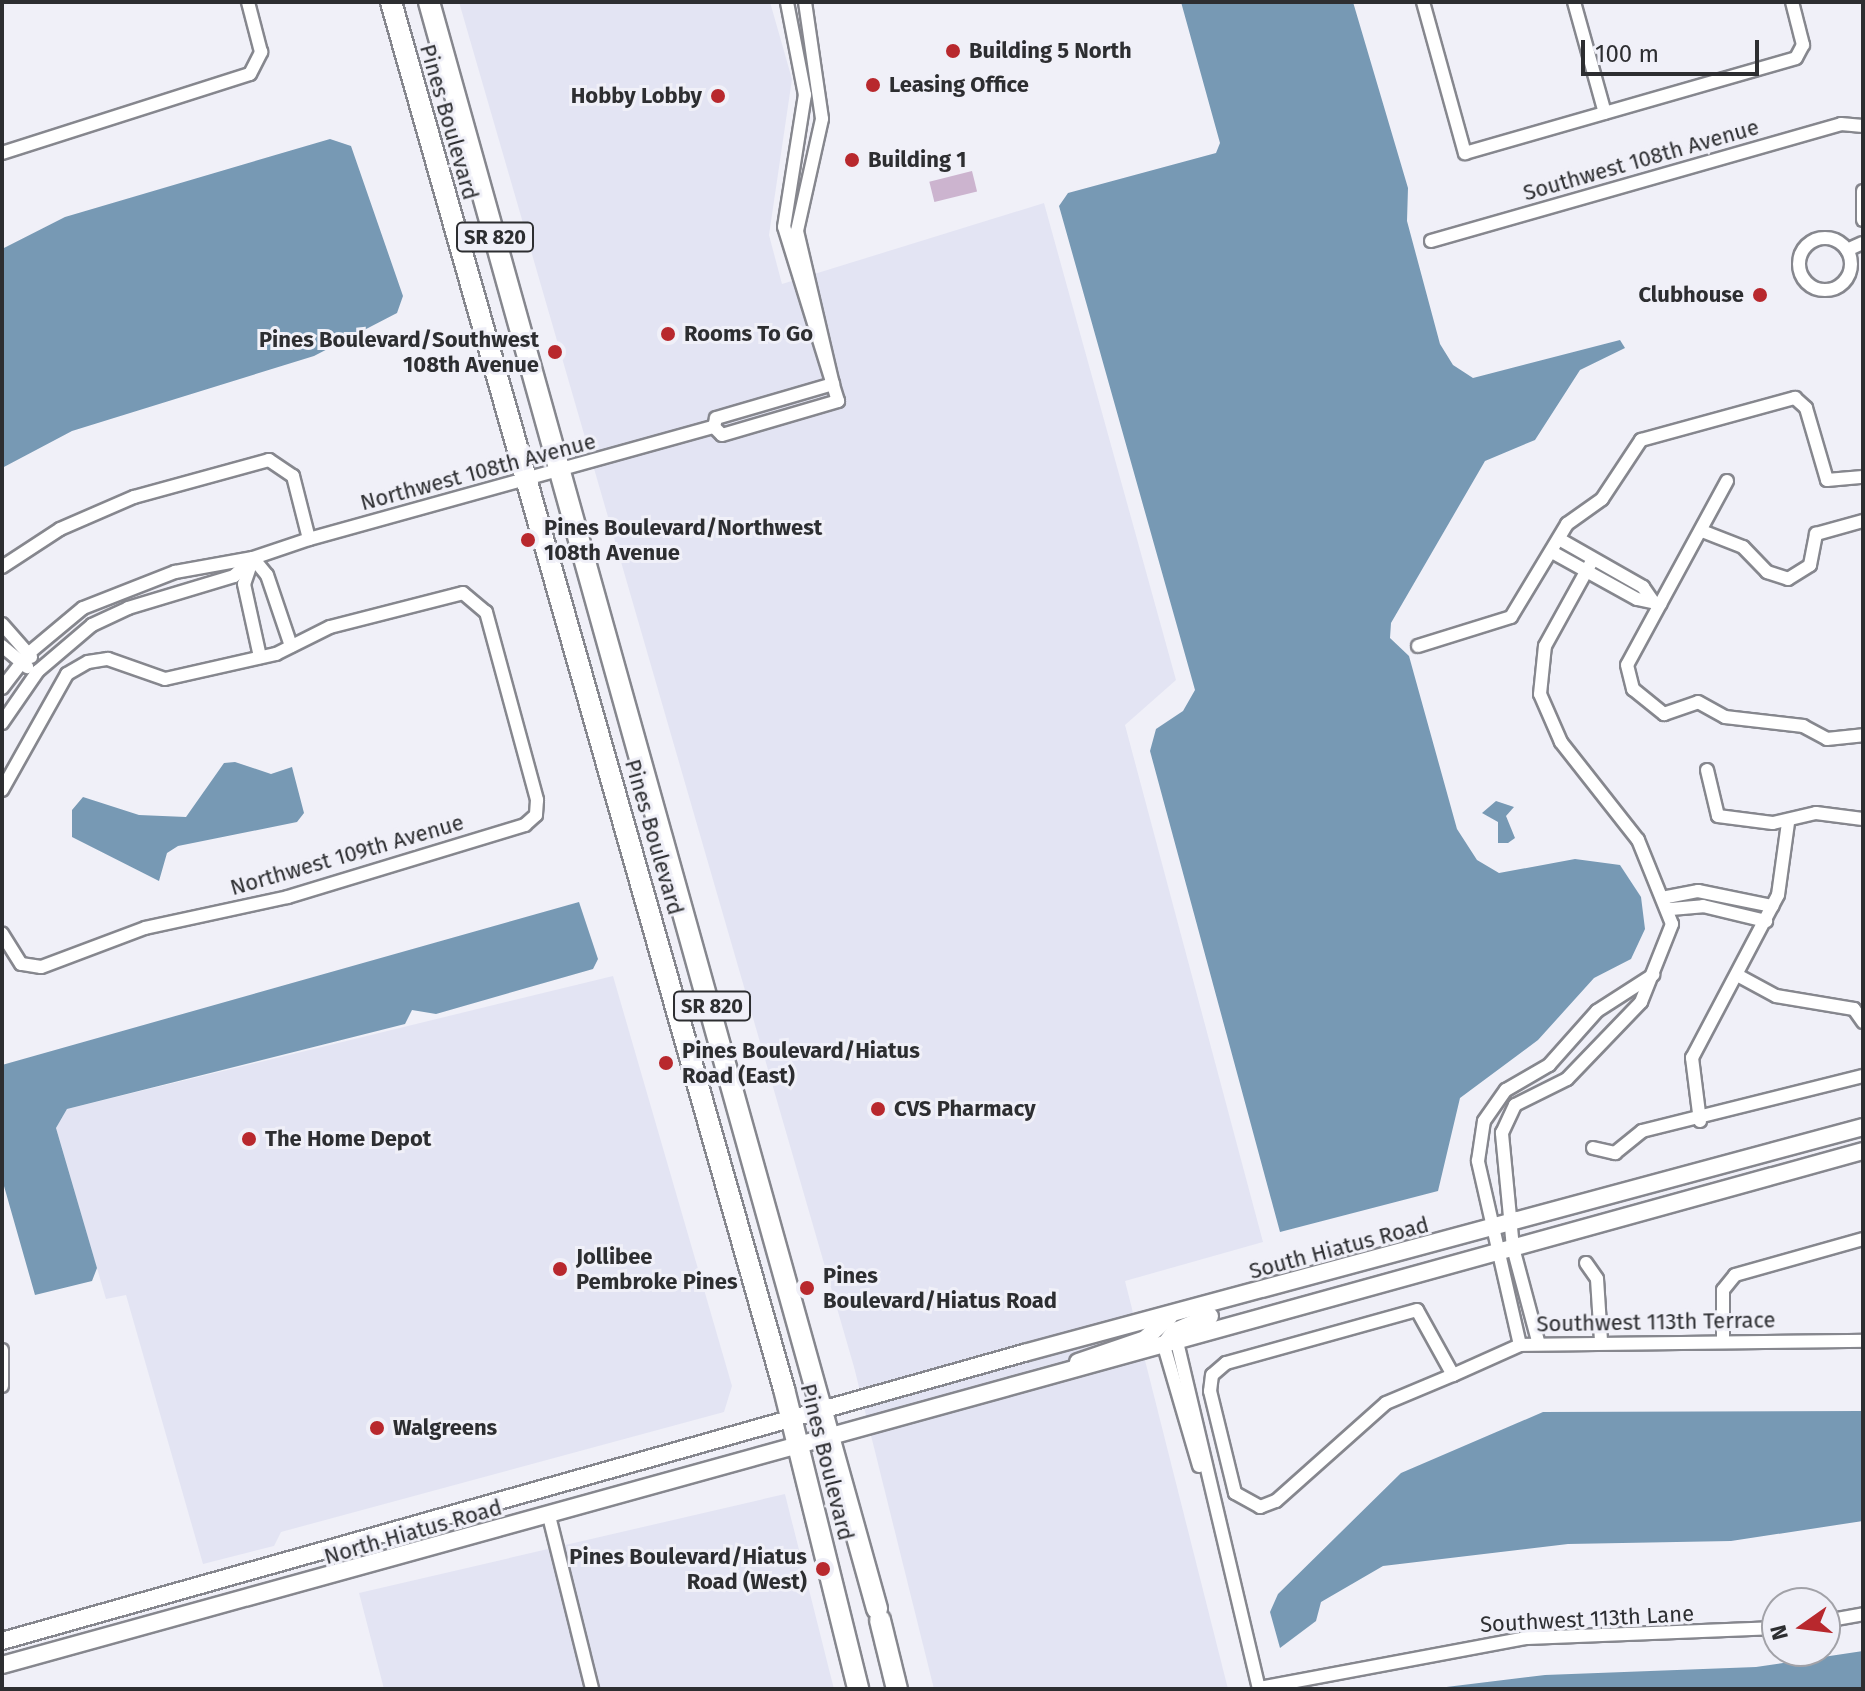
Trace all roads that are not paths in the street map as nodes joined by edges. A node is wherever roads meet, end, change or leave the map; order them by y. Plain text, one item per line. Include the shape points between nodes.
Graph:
1 (248, 2) edge
2 (391, 2) edge
3 (429, 2) edge
4 (787, 2) edge
5 (805, 2) edge
6 (1423, 2) edge
7 (1574, 2) edge
8 (1792, 2) edge
9 (1605, 113) junction
10 (1863, 126) edge
11 (2, 153) edge
12 (1863, 191) edge
13 (1863, 220) edge
14 (1431, 241) dead end
15 (1863, 243) edge
16 (1847, 250) junction
17 (1857, 263) edge
18 (833, 384) junction
19 (714, 427) junction
20 (561, 472) junction
21 (1863, 477) edge
22 (529, 481) junction
23 (1727, 481) dead end
24 (1863, 521) edge
25 (1702, 531) junction
26 (309, 539) junction
27 (1559, 539) junction
28 (1552, 552) junction
29 (253, 558) junction
30 (1593, 559) junction
31 (2, 567) edge
32 (1586, 571) junction
33 (1656, 602) junction
34 (2, 624) edge
35 (2, 646) edge
36 (291, 646) junction
37 (1418, 646) dead end
38 (29, 653) junction
39 (260, 657) junction
40 (20, 665) junction
41 (38, 671) junction
42 (2, 688) edge
43 (2, 723) edge
44 (1863, 735) edge
45 (1707, 770) dead end
46 (2, 790) edge
47 (1863, 819) edge
48 (1788, 823) junction
49 (1669, 903) junction
50 (1772, 906) junction
51 (1766, 921) junction
52 (2, 934) edge
53 (1653, 975) junction
54 (1739, 976) junction
55 (1863, 1022) edge
56 (1863, 1076) edge
57 (1700, 1121) junction
58 (1863, 1127) edge
59 (1593, 1148) dead end
60 (1863, 1151) edge
61 (1511, 1224) junction
62 (1490, 1229) junction
63 (1863, 1239) edge
64 (1513, 1248) junction
65 (1495, 1253) junction
66 (1586, 1263) dead end
67 (1289, 1286) junction
68 (1170, 1316) junction
69 (1538, 1341) junction
70 (1601, 1341) junction
71 (1723, 1341) junction
72 (1863, 1341) edge
73 (1170, 1344) junction
74 (1520, 1345) junction
75 (2, 1350) edge
76 (1065, 1375) junction
77 (1453, 1375) junction
78 (2, 1386) edge
79 (827, 1408) junction
80 (792, 1419) junction
81 (835, 1439) junction
82 (799, 1449) junction
83 (549, 1516) junction
84 (1863, 1614) edge
85 (1841, 1618) edge
86 (1761, 1629) edge
87 (2, 1641) edge
88 (2, 1665) edge
89 (592, 1689) edge
90 (858, 1689) edge
91 (897, 1689) edge
92 (1259, 1689) edge

1 - 11 street via 258,65 240,78
2 - 22 highway, Pines Boulevard / SR 820
3 - 20 highway, Pines Boulevard / SR 820
4 - 18 street via 805,95 784,227
5 - 18 street via 822,119 797,231
6 - 9 street via 1465,153
7 - 9 street
8 - 9 street via 1803,50 1796,58
10 - 14 street, Southwest 108th Avenue via 1841,124
12 - 13 street
15 - 16 street
16 - 17 street
16 - 17 street via 1833,239 1808,244 1799,259 1801,276 1814,288 1831,290
18 - 19 street, Northwest 108th Avenue via 716,418
18 - 19 street, Northwest 108th Avenue via 838,401 722,435
19 - 20 street, Northwest 108th Avenue
20 - 22 street, Northwest 108th Avenue
20 - 79 highway, Pines Boulevard / SR 820
21 - 27 street via 1827,480 1806,408 1795,398 1641,440 1602,499 1574,516
22 - 26 street, Northwest 108th Avenue
22 - 80 highway, Pines Boulevard / SR 820
23 - 25 street
24 - 25 street via 1816,534 1810,565 1788,579 1767,572 1743,547
25 - 33 street
26 - 29 street, Northwest 108th Avenue
26 - 31 street via 287,468 269,460 134,497 60,529
27 - 28 street
27 - 30 street
28 - 32 street
28 - 37 street via 1511,617
29 - 36 street via 267,575
29 - 38 street, Northwest 108th Avenue via 228,557 121,590 83,608
29 - 39 street via 244,584
29 - 41 street, Northwest 108th Avenue via 234,576 92,625
30 - 32 street
30 - 33 street via 1643,587
32 - 33 street via 1637,599
32 - 49 street via 1542,658 1544,712 1624,816
33 - 44 street via 1627,665 1637,696 1664,714 1698,702 1725,717 1803,726 1827,739
34 - 38 street
35 - 40 street
36 - 39 street
36 - 52 street, Northwest 109th Avenue via 330,627 463,593 478,602 536,815 525,825 288,897 145,928 28,967
38 - 40 street, Northwest 108th Avenue
38 - 41 street
39 - 46 street via 165,679 108,659 88,662 67,674
40 - 41 street
40 - 42 street, Northwest 108th Avenue
41 - 43 street, Northwest 108th Avenue
45 - 48 street via 1718,816
47 - 48 street via 1816,813
48 - 50 street via 1786,871
49 - 50 street via 1698,891
49 - 51 street
49 - 53 street via 1671,940
50 - 51 street
51 - 54 street
53 - 61 street via 1641,1002 1589,1059 1515,1105 1507,1118 1500,1153
53 - 62 street via 1597,1011 1549,1065 1506,1090 1489,1110 1477,1152
54 - 55 street via 1776,996 1854,1009
54 - 57 street via 1692,1058
56 - 57 street
57 - 59 street via 1642,1131 1615,1153
58 - 61 main road, South Hiatus Road
60 - 64 main road, South Hiatus Road
61 - 62 main road, South Hiatus Road
61 - 64 street
62 - 65 street
62 - 67 main road, South Hiatus Road
63 - 71 street via 1735,1275 1723,1290
64 - 65 main road, South Hiatus Road
64 - 69 street
65 - 73 main road, South Hiatus Road
65 - 74 street
66 - 70 street via 1597,1279
67 - 68 main road, South Hiatus Road
67 - 73 main road via 1262,1302 1191,1322
68 - 76 main road via 1145,1339 1080,1359
68 - 79 main road, South Hiatus Road
69 - 70 street, Southwest 113th Terrace
69 - 74 street, Southwest 113th Terrace
70 - 71 street, Southwest 113th Terrace
71 - 72 street, Southwest 113th Terrace
73 - 76 main road, South Hiatus Road
73 - 92 street
74 - 77 street, Southwest 113th Terrace
75 - 78 street
76 - 81 main road, South Hiatus Road
77 - 77 street, Southwest 113th Terrace via 1366,1416 1276,1501 1260,1507 1235,1493 1212,1375 1226,1363 1417,1310
79 - 80 main road, North Hiatus Road
79 - 81 highway, Pines Boulevard / SR 820
80 - 82 highway, Pines Boulevard / SR 820
80 - 87 main road, North Hiatus Road
81 - 82 main road, North Hiatus Road
81 - 91 highway, Pines Boulevard / SR 820
82 - 83 main road, North Hiatus Road
82 - 90 highway, Pines Boulevard / SR 820
83 - 88 main road, North Hiatus Road
83 - 89 street
84 - 85 street
86 - 92 street, Southwest 113th Lane via 1527,1638

